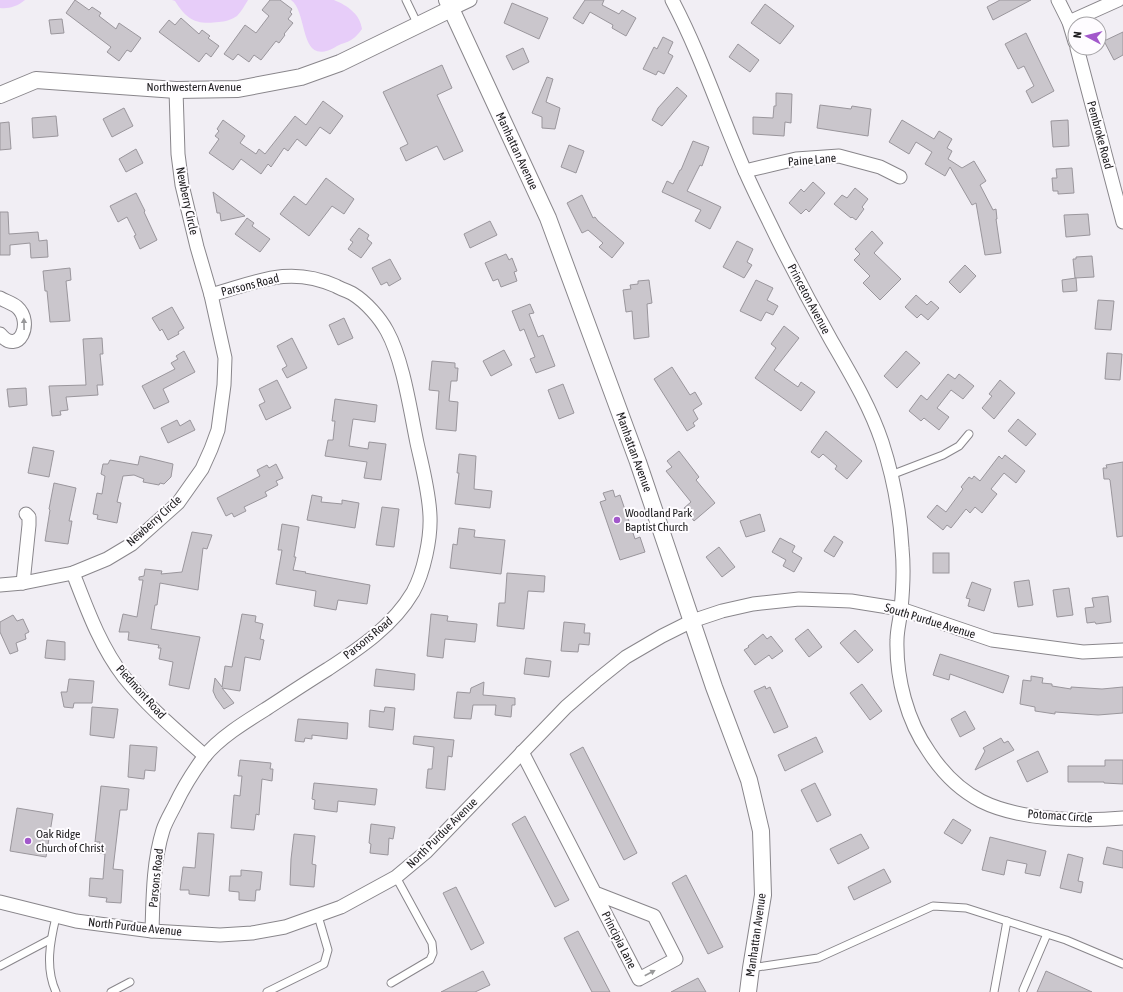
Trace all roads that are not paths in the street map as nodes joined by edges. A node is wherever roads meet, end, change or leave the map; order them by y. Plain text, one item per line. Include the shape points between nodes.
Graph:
1 (406, 0) edge
2 (470, 0) edge
3 (672, 0) edge
4 (1058, 0) edge
5 (1118, 0) edge
6 (449, 5) edge
7 (1082, 16) edge
8 (1067, 18) edge
9 (418, 25) junction
10 (1079, 56) edge
11 (176, 90) junction
12 (0, 95) edge
13 (745, 171) junction
14 (900, 177) dead end
15 (1123, 222) edge
16 (211, 295) junction
17 (0, 298) edge
18 (0, 334) edge
19 (969, 434) dead end
20 (891, 475) junction
21 (26, 514) dead end
22 (73, 573) junction
23 (23, 583) junction
24 (0, 585) edge
25 (901, 609) junction
26 (692, 621) junction
27 (1123, 650) edge
28 (522, 752) junction
29 (205, 756) junction
30 (1123, 818) edge
31 (396, 877) junction
32 (595, 893) junction
33 (0, 902) edge
34 (318, 916) junction
35 (56, 917) junction
36 (1007, 921) junction
37 (152, 931) junction
38 (1047, 934) junction
39 (51, 939) junction
40 (1123, 964) edge
41 (0, 966) edge
42 (751, 968) junction
43 (130, 982) dead end
44 (391, 982) dead end
45 (1023, 990) dead end
46 (56, 992) edge
47 (111, 992) edge
48 (267, 992) edge
49 (748, 992) edge
50 (994, 992) edge

1 - 9 lane
2 - 6 street, Northwestern Avenue
3 - 13 street, Princeton Avenue via 688,31
4 - 8 street
5 - 7 street
6 - 9 street, Northwestern Avenue
6 - 26 street, Manhattan Avenue via 548,218 638,462
9 - 11 street, Northwestern Avenue via 340,64 301,77 238,89
10 - 15 street, Pembroke Road
11 - 12 street, Northwestern Avenue via 36,80
11 - 16 street, Newberry Circle via 178,154 182,185
13 - 14 street, Paine Lane via 796,159 840,156 880,167
13 - 20 street, Princeton Avenue via 814,310 864,399 879,435
16 - 22 street, Newberry Circle via 225,358 224,385 218,430 202,469 178,503 132,544 107,559
16 - 29 street, Parsons Road via 273,277 305,276 322,280 354,295 377,316 388,333 399,361 420,455 430,516 424,561 417,583 392,621 361,647 225,737
18 -> 17 street via 4,339 16,341 21,338 25,323 18,308
19 - 20 lane via 959,446 943,455
20 - 25 street, Princeton Avenue via 898,507 902,546
21 - 23 street via 29,517 29,526
22 - 23 street, Newberry Circle
22 - 29 street, Piedmont Road via 93,624 124,676 150,706
23 - 24 street, Newberry Circle
25 - 26 street, South Purdue Avenue via 851,600 799,599 753,604
25 - 27 street, South Purdue Avenue via 992,640 1083,652
25 - 30 street, Potomac Circle via 897,639 898,667 904,698 914,726 927,750 949,777 982,801 1012,811 1061,819
26 - 28 street, North Purdue Avenue via 620,662 566,707
26 - 42 street, Manhattan Avenue via 749,780 761,831 763,895
28 - 31 street, North Purdue Avenue via 426,852
28 - 32 street, Principia Lane
29 - 37 street, Parsons Road via 181,791 164,828 155,878
31 - 34 street, North Purdue Avenue via 347,904
31 - 44 lane via 432,943 433,953 430,960
32 -> 32 street, Principia Lane via 639,978 676,959 654,916
33 - 35 street, North Purdue Avenue
34 - 37 street, North Purdue Avenue via 285,927 252,933 220,935
34 - 48 lane via 328,950 324,964
35 - 37 street, North Purdue Avenue
35 - 39 lane
36 - 38 lane
36 - 42 lane via 966,908 933,906 818,958
36 - 50 lane
38 - 40 lane
38 - 45 lane
39 - 41 lane
39 - 46 lane via 49,961 51,981
42 - 49 street, Manhattan Avenue
43 - 47 lane

